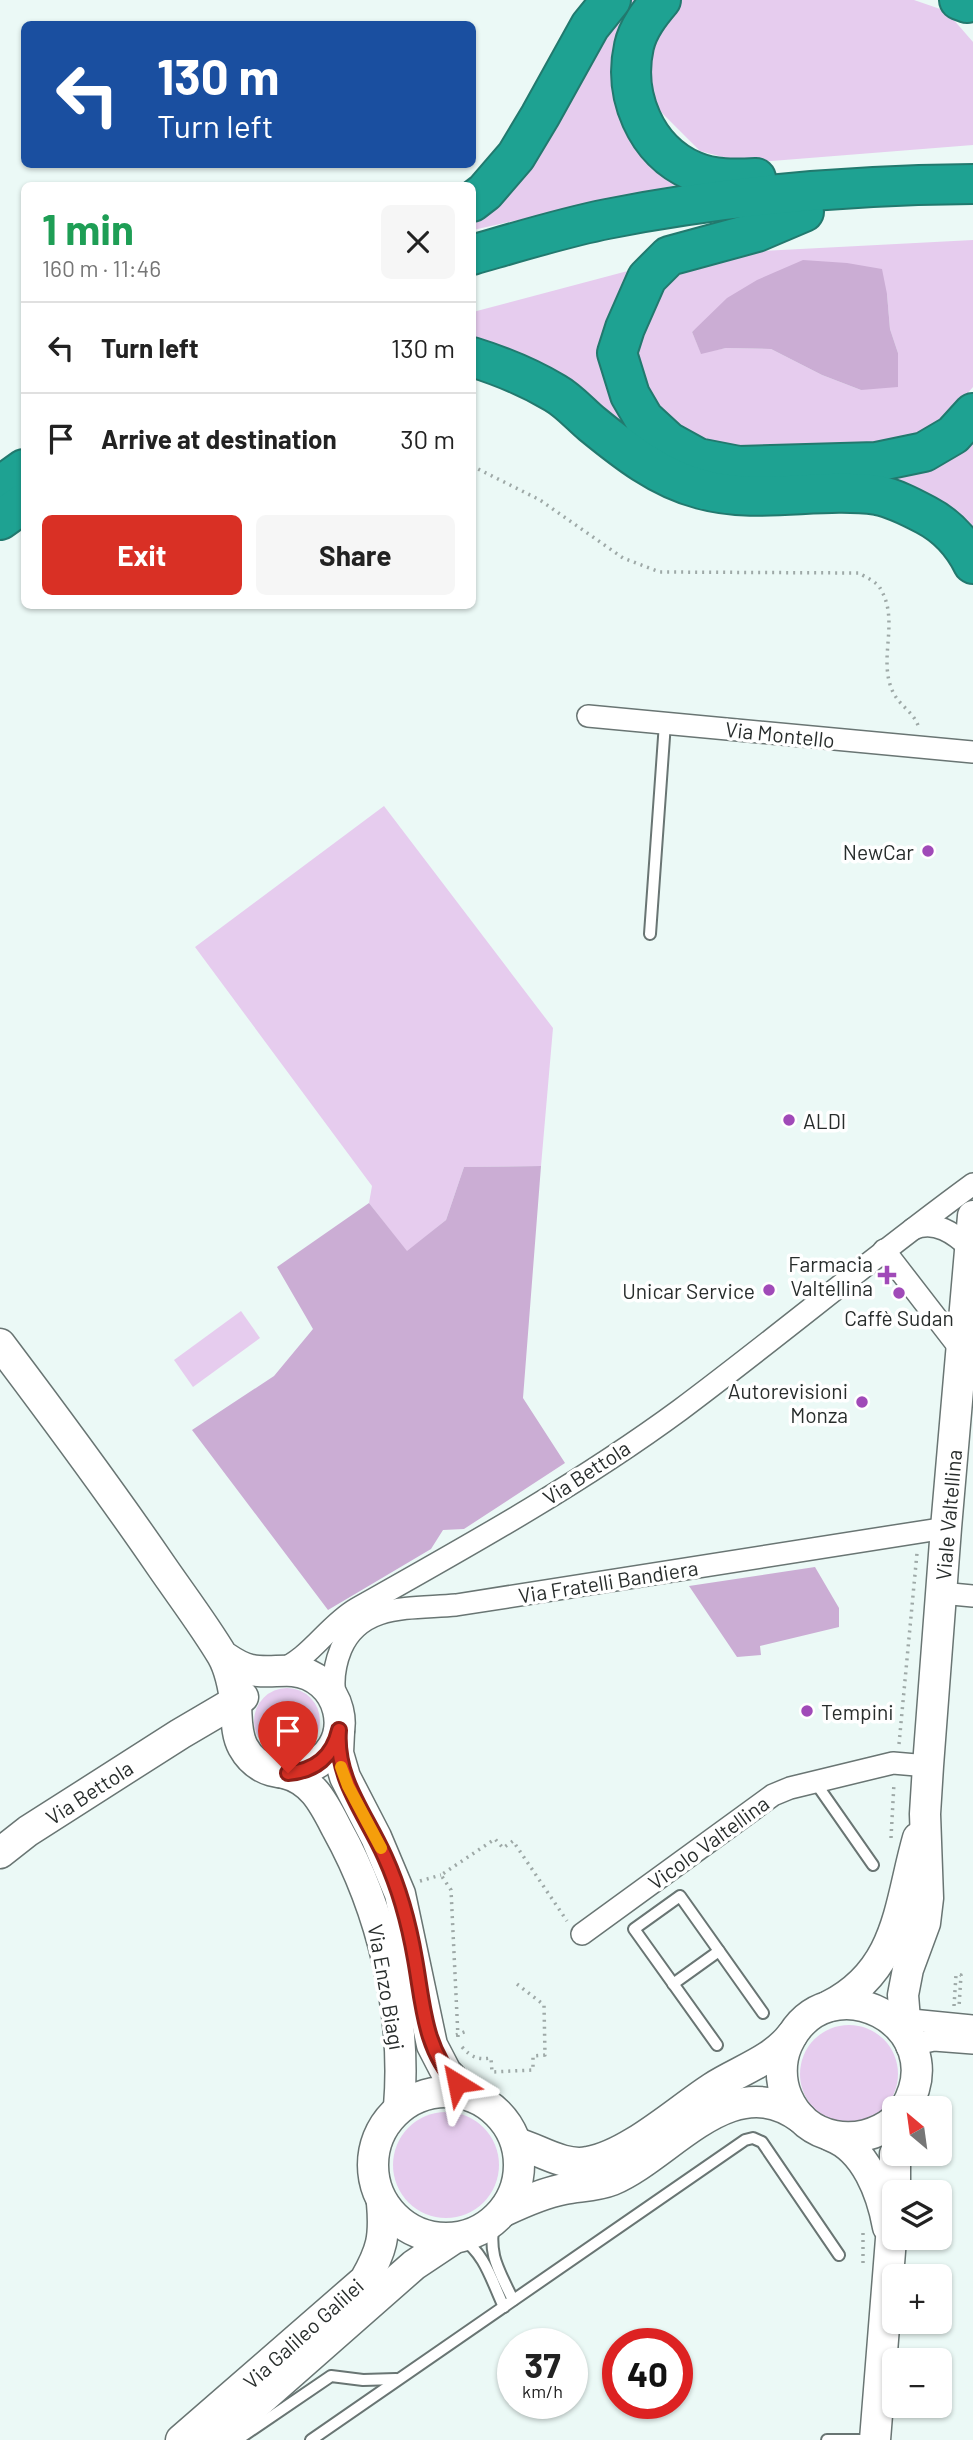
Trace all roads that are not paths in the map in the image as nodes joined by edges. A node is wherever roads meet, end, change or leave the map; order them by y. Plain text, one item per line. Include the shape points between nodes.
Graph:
1 (611, 0) edge
2 (661, 0) edge
3 (973, 184) edge
4 (834, 188) junction
5 (476, 199) edge
6 (973, 210) edge
7 (804, 212) junction
8 (476, 254) edge
9 (476, 275) edge
10 (476, 358) edge
11 (973, 413) edge
12 (21, 471) edge
13 (0, 486) edge
14 (21, 505) edge
15 (0, 520) edge
16 (973, 564) edge
17 (588, 716) dead end
18 (665, 723) junction
19 (973, 752) edge
20 (650, 934) dead end
21 (973, 1184) edge
22 (973, 1216) edge
23 (911, 1230) junction
24 (970, 1248) junction
25 (884, 1251) junction
26 (0, 1343) edge
27 (965, 1357) edge
28 (946, 1528) junction
29 (942, 1593) junction
30 (973, 1596) edge
31 (223, 1656) junction
32 (276, 1672) junction
33 (239, 1716) junction
34 (337, 1717) junction
35 (928, 1766) junction
36 (284, 1773) junction
37 (815, 1782) junction
38 (925, 1814) junction
39 (0, 1853) edge
40 (873, 1865) dead end
41 (649, 1901) junction
42 (582, 1934) road end
43 (719, 1951) junction
44 (673, 1984) junction
45 (822, 2010) junction
46 (763, 2013) dead end
47 (966, 2019) edge
48 (902, 2028) junction
49 (795, 2032) junction
50 (973, 2043) edge
51 (717, 2045) dead end
52 (467, 2094) junction
53 (911, 2096) edge
54 (399, 2107) junction
55 (801, 2118) junction
56 (882, 2129) edge
57 (831, 2136) junction
58 (517, 2143) junction
59 (382, 2203) junction
60 (882, 2203) edge
61 (499, 2215) junction
62 (457, 2238) junction
63 (889, 2250) edge
64 (839, 2255) dead end
65 (508, 2304) junction
66 (398, 2379) junction
67 (181, 2440) edge
68 (215, 2440) edge
69 (237, 2440) edge
70 (311, 2440) edge
71 (827, 2440) edge
72 (875, 2440) edge

1 - 5 highway via 590,26 516,156
2 - 4 highway via 647,16 635,44 631,71 633,95 655,141 694,171 724,179 806,179
3 - 4 highway
4 - 8 highway via 651,210
6 - 7 highway
7 - 9 highway via 636,234
7 - 11 highway via 757,232 669,256 647,278 617,353 630,395 645,419 669,442 698,458 739,466 876,462 924,452 953,435
10 - 16 highway via 557,394 621,448 662,474 701,489 740,495 878,495 943,524
12 - 13 highway
14 - 15 highway
17 - 18 street, Via Montello
18 - 19 street, Via Montello
18 - 20 lane
21 - 23 street, Via Bettola
22 - 24 main road, Viale Valtellina
23 - 24 street via 936,1227
23 - 25 street, Via Bettola
24 - 27 main road, Viale Valtellina
25 - 27 street
25 - 32 street, Via Bettola via 641,1437 354,1611 300,1660
26 - 31 main road via 96,1471
27 - 28 main road, Viale Valtellina
28 - 29 main road, Viale Valtellina
28 - 34 street, Via Fratelli Bandiera via 456,1605 381,1611 345,1639 335,1672
29 - 30 street
29 - 35 main road, Viale Valtellina
31 - 32 main road via 247,1670
31 - 33 main road
32 - 33 main road via 256,1682
32 - 34 main road via 316,1678 329,1690
33 - 36 main road via 248,1755 258,1764
33 - 39 main road, Via Bettola via 230,1733 203,1729 180,1734
34 - 36 main road via 334,1745 322,1761 303,1771
34 - 52 main road, Via Enzo Biagi via 338,1753 345,1777 400,1894 432,2045 446,2072
35 - 37 street, Vicolo Valtellina via 893,1763
35 - 38 main road, Viale Valtellina
36 - 54 main road, Via Enzo Biagi via 303,1780 322,1801 374,1912 398,2030
37 - 40 lane
37 - 41 street, Vicolo Valtellina via 773,1795
38 - 45 main road, Viale Valtellina via 889,1944 856,1989
38 - 48 main road, Viale Valtellina via 927,1913 906,1977
41 - 42 street, Vicolo Valtellina
41 - 43 lane via 680,1896
41 - 44 lane via 634,1929
43 - 44 lane
43 - 46 lane
44 - 51 lane
45 - 48 main road via 858,2004 876,2009
45 - 49 main road, Viale Valtellina
47 - 48 street
48 - 50 street via 934,2040
48 - 53 main road, Viale Valtellina via 916,2062
49 - 55 main road via 785,2051 782,2074 788,2099
49 - 58 main road via 767,2057 632,2144 604,2157 587,2163 563,2161
52 - 54 main road via 444,2091
52 - 58 main road via 489,2105 506,2122
54 - 59 main road via 385,2123 372,2163
55 - 57 main road
55 - 61 main road via 761,2104 730,2106 611,2180 528,2200
56 - 57 main road via 863,2137
57 - 60 main road via 850,2147
58 - 61 main road via 516,2190
59 - 62 main road via 397,2221 416,2233
59 - 67 main road, Via Galileo Galilei via 384,2232 377,2260 365,2280
61 - 62 main road via 485,2228
61 - 65 lane via 491,2241
62 - 65 lane via 473,2246
62 - 68 main road, Via Galileo Galilei via 414,2265
63 - 72 main road
64 - 65 lane via 762,2142 752,2138
65 - 66 lane
66 - 69 lane via 331,2376
66 - 70 lane
71 - 72 lane

